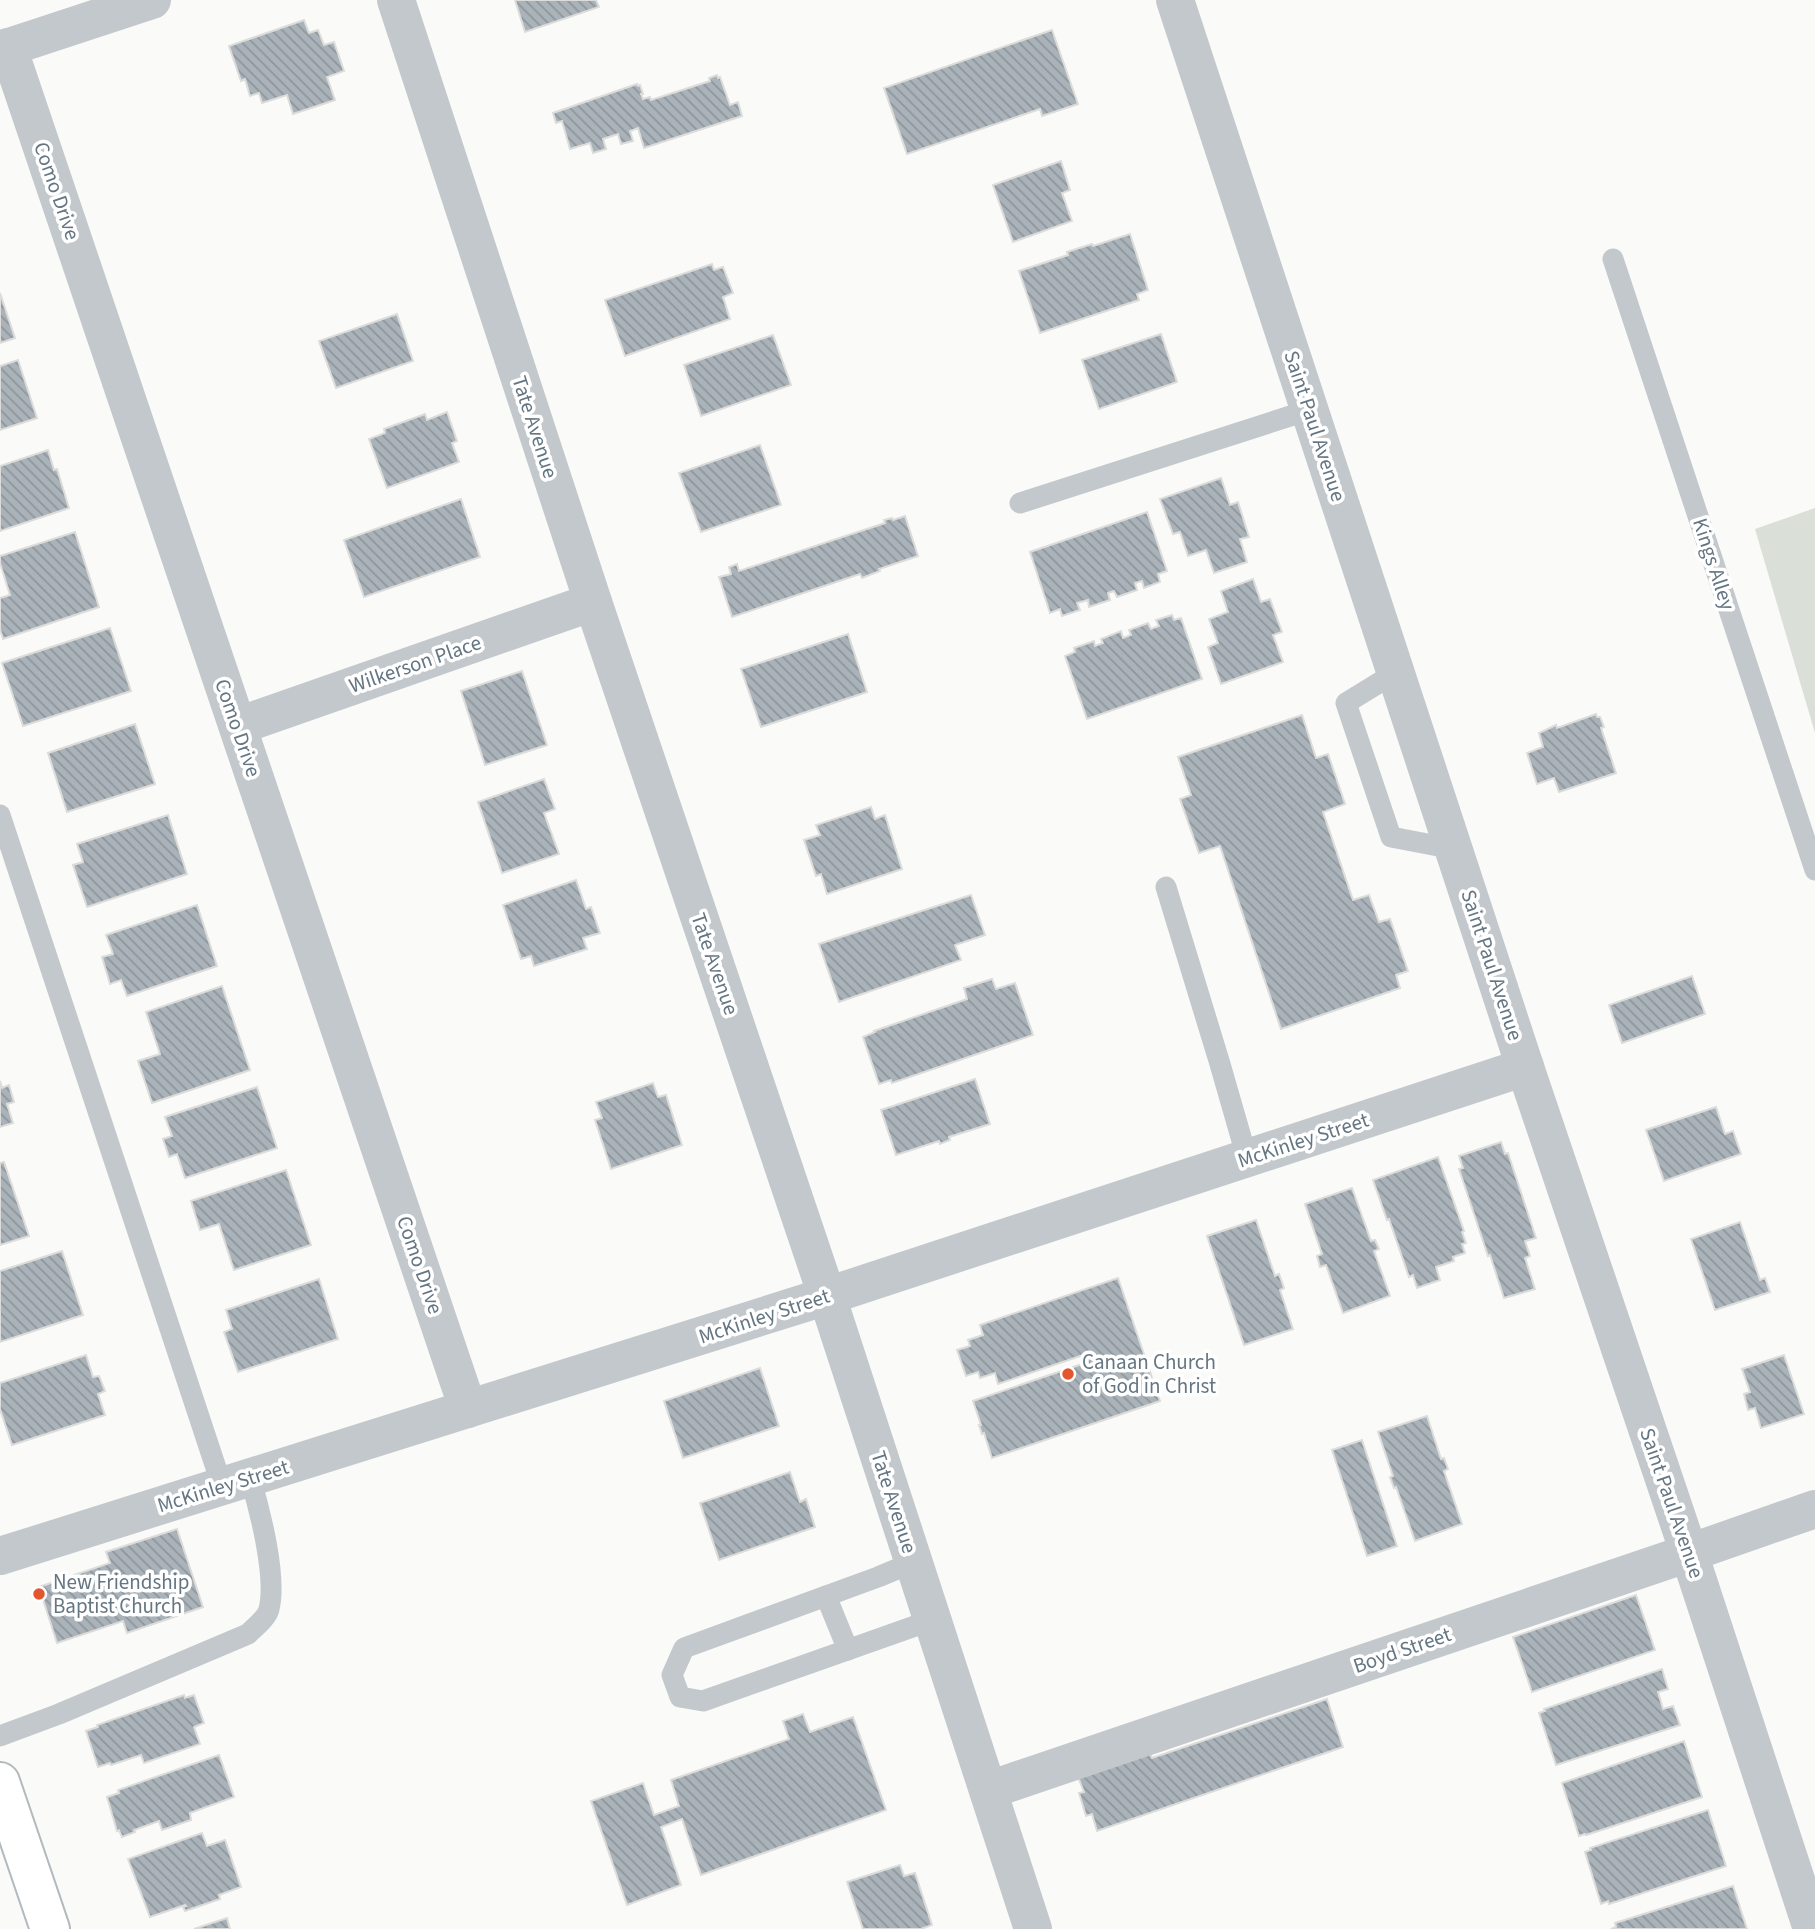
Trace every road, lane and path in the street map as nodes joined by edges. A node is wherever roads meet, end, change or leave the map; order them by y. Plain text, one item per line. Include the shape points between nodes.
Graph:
1 (152, 0) edge
2 (396, 0) edge
3 (1175, 0) edge
4 (4, 48) edge
5 (1613, 259) dead end
6 (1309, 410) junction
7 (1020, 503) dead end
8 (593, 602) junction
9 (1395, 673) junction
10 (238, 726) junction
11 (0, 814) edge
12 (1454, 849) junction
13 (1815, 870) edge
14 (1166, 887) dead end
15 (1525, 1068) junction
16 (1247, 1158) junction
17 (827, 1296) junction
18 (468, 1409) junction
19 (236, 1482) junction
20 (1815, 1509) edge
21 (1689, 1553) junction
22 (0, 1556) edge
23 (914, 1562) junction
24 (826, 1596) junction
25 (932, 1619) junction
26 (848, 1650) junction
27 (0, 1736) edge
28 (0, 1782) edge
29 (989, 1790) junction
30 (50, 1929) edge
31 (1033, 1929) edge
32 (1812, 1929) edge

1 - 4 street
2 - 8 street, Tate Avenue
3 - 6 street, Saint Paul Avenue
4 - 10 street, Como Drive
5 - 13 lane, Kings Alley
6 - 7 lane
6 - 9 street, Saint Paul Avenue
8 - 10 street, Wilkerson Place
8 - 17 street, Tate Avenue
9 - 12 street, Saint Paul Avenue
9 - 12 lane via 1346,703 1391,836
10 - 18 street, Como Drive
11 - 19 lane
12 - 15 street, Saint Paul Avenue
14 - 16 lane
15 - 16 street, McKinley Street
15 - 21 street, Saint Paul Avenue
16 - 17 street, McKinley Street
17 - 18 street, McKinley Street
17 - 23 street, Tate Avenue
18 - 19 street, McKinley Street
19 - 22 street, McKinley Street
19 - 27 lane via 258,1504 271,1579 269,1612 248,1634
20 - 21 street, Boyd Street
21 - 29 street, Boyd Street
21 - 32 street, Saint Paul Avenue
23 - 24 lane
23 - 25 street, Tate Avenue
24 - 26 lane
24 - 26 lane via 684,1648 672,1675 680,1697 704,1701
25 - 26 lane
25 - 29 street, Tate Avenue
28 - 30 street
29 - 31 street, Tate Avenue

